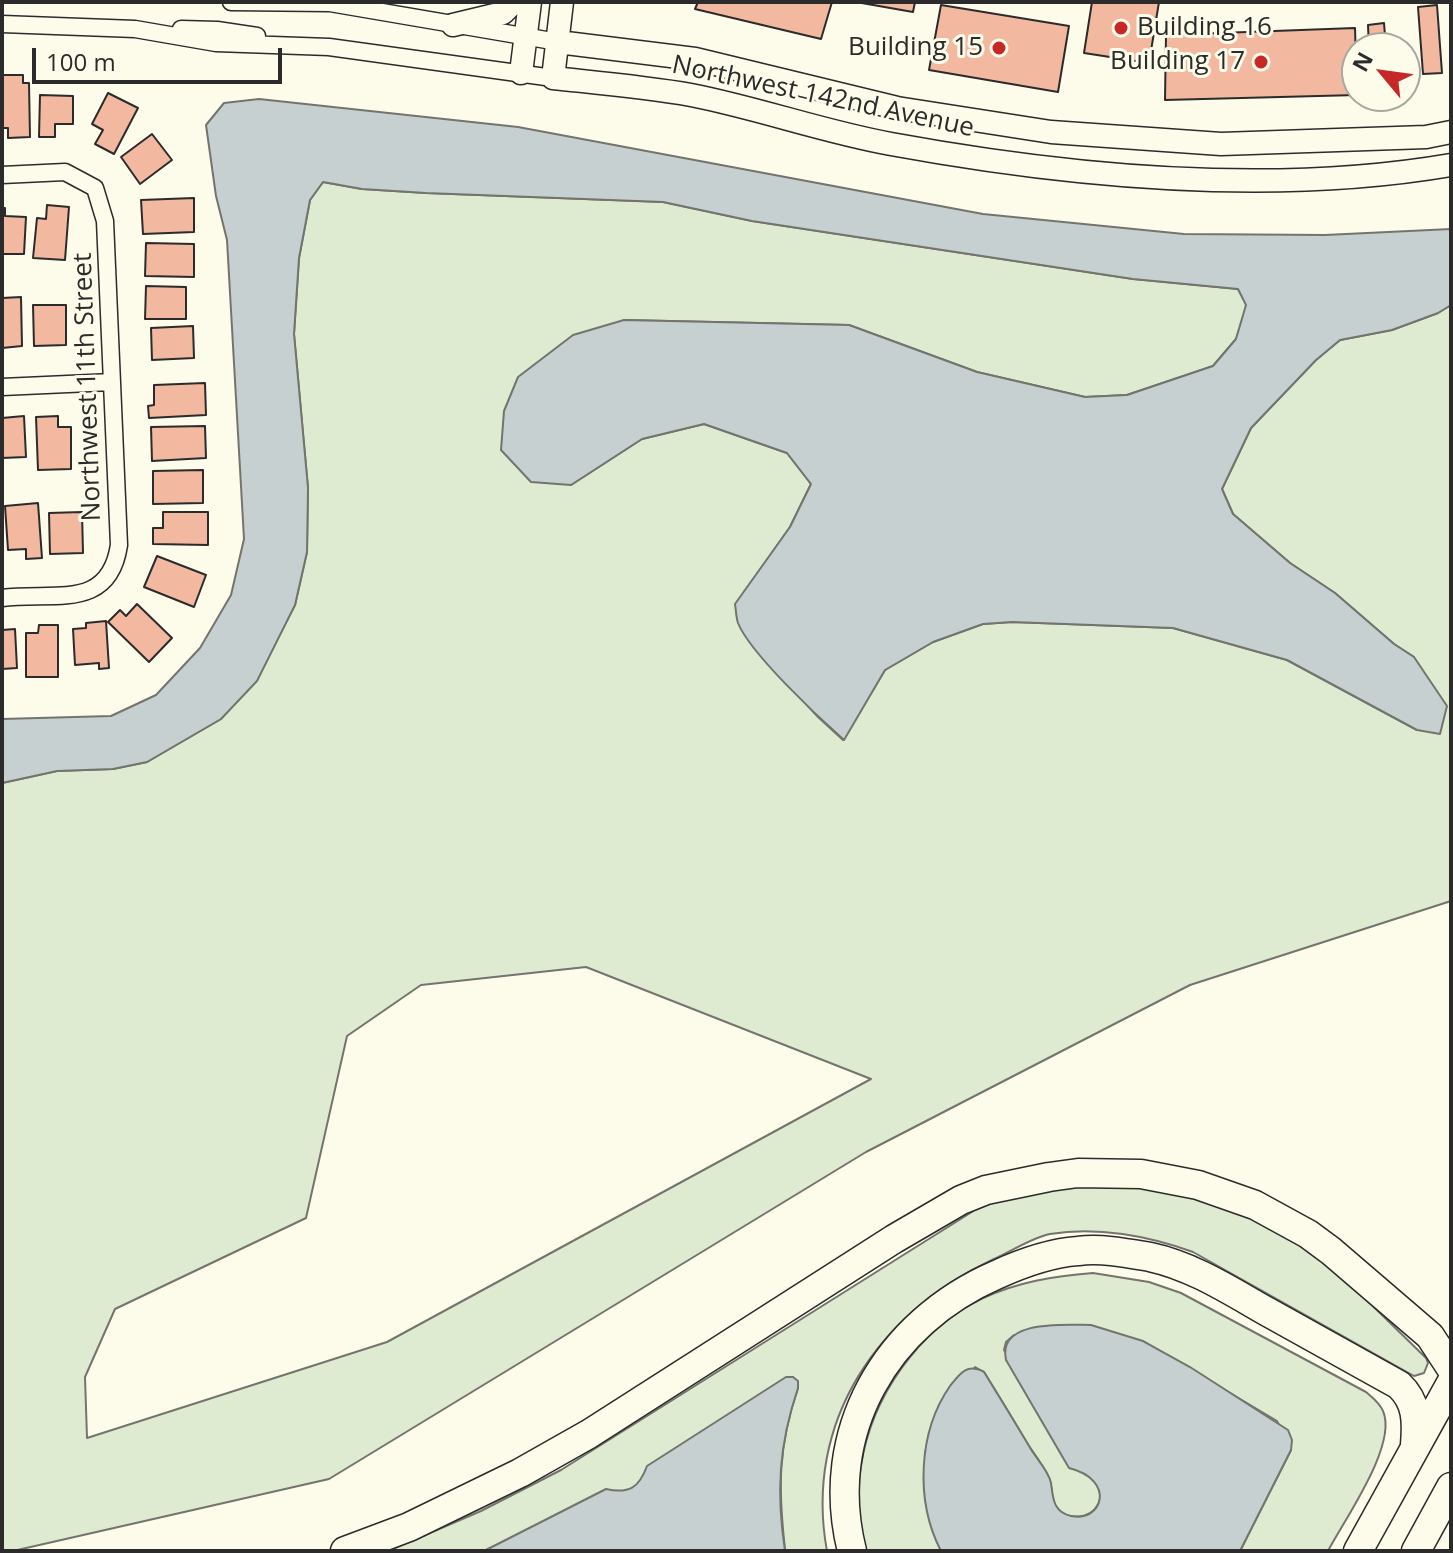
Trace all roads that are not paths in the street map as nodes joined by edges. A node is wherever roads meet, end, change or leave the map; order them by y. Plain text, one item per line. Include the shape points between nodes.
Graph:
1 (327, 2) edge
2 (514, 2) edge
3 (530, 2) edge
4 (562, 2) edge
5 (238, 3) edge
6 (2, 24) edge
7 (453, 25) junction
8 (135, 29) junction
9 (242, 34) junction
10 (526, 38) junction
11 (558, 42) junction
12 (329, 47) junction
13 (521, 73) junction
14 (553, 78) junction
15 (1451, 132) edge
16 (1451, 165) edge
17 (2, 175) edge
18 (112, 382) junction
19 (2, 387) edge
20 (2, 598) edge
21 (1451, 1368) edge
22 (1451, 1383) edge
23 (1415, 1445) junction
24 (1450, 1486) edge
25 (345, 1551) edge
26 (852, 1551) edge
27 (1358, 1551) edge
28 (1416, 1551) edge

1 - 5 street, Northwest 142nd Avenue
1 - 7 street, Northwest 142nd Avenue
2 - 7 street via 503,13
3 - 10 street
4 - 11 street
5 - 9 street
6 - 8 street, Northwest 142nd Avenue
7 - 10 street, Northwest 142nd Avenue
8 - 9 street, Northwest 142nd Avenue
8 - 12 street, Northwest 142nd Avenue via 216,43
9 - 12 street, Northwest 142nd Avenue
10 - 11 street, Northwest 142nd Avenue
10 - 13 street
11 - 14 street
11 - 15 street, Northwest 142nd Avenue via 695,59 897,108 1051,132 1221,144
12 - 13 street, Northwest 142nd Avenue
13 - 14 street, Northwest 142nd Avenue
14 - 16 street, Northwest 142nd Avenue via 691,96 889,144 1047,168 1221,181 1397,174
17 - 18 street, Northwest 11th Street via 65,172 95,188 105,221
18 - 19 street
18 - 20 street, Northwest 11th Street via 116,565 105,582 80,594
21 - 25 highway via 1430,1336 1331,1251 1255,1205 1198,1185 1141,1174 1049,1177 961,1200 589,1434 409,1527
22 - 23 highway
23 - 26 highway via 1414,1406 1399,1385 1202,1275 1127,1253 1090,1250 1054,1255 985,1280 939,1307 881,1371 857,1420 846,1460 844,1502
23 - 27 highway
24 - 28 highway

